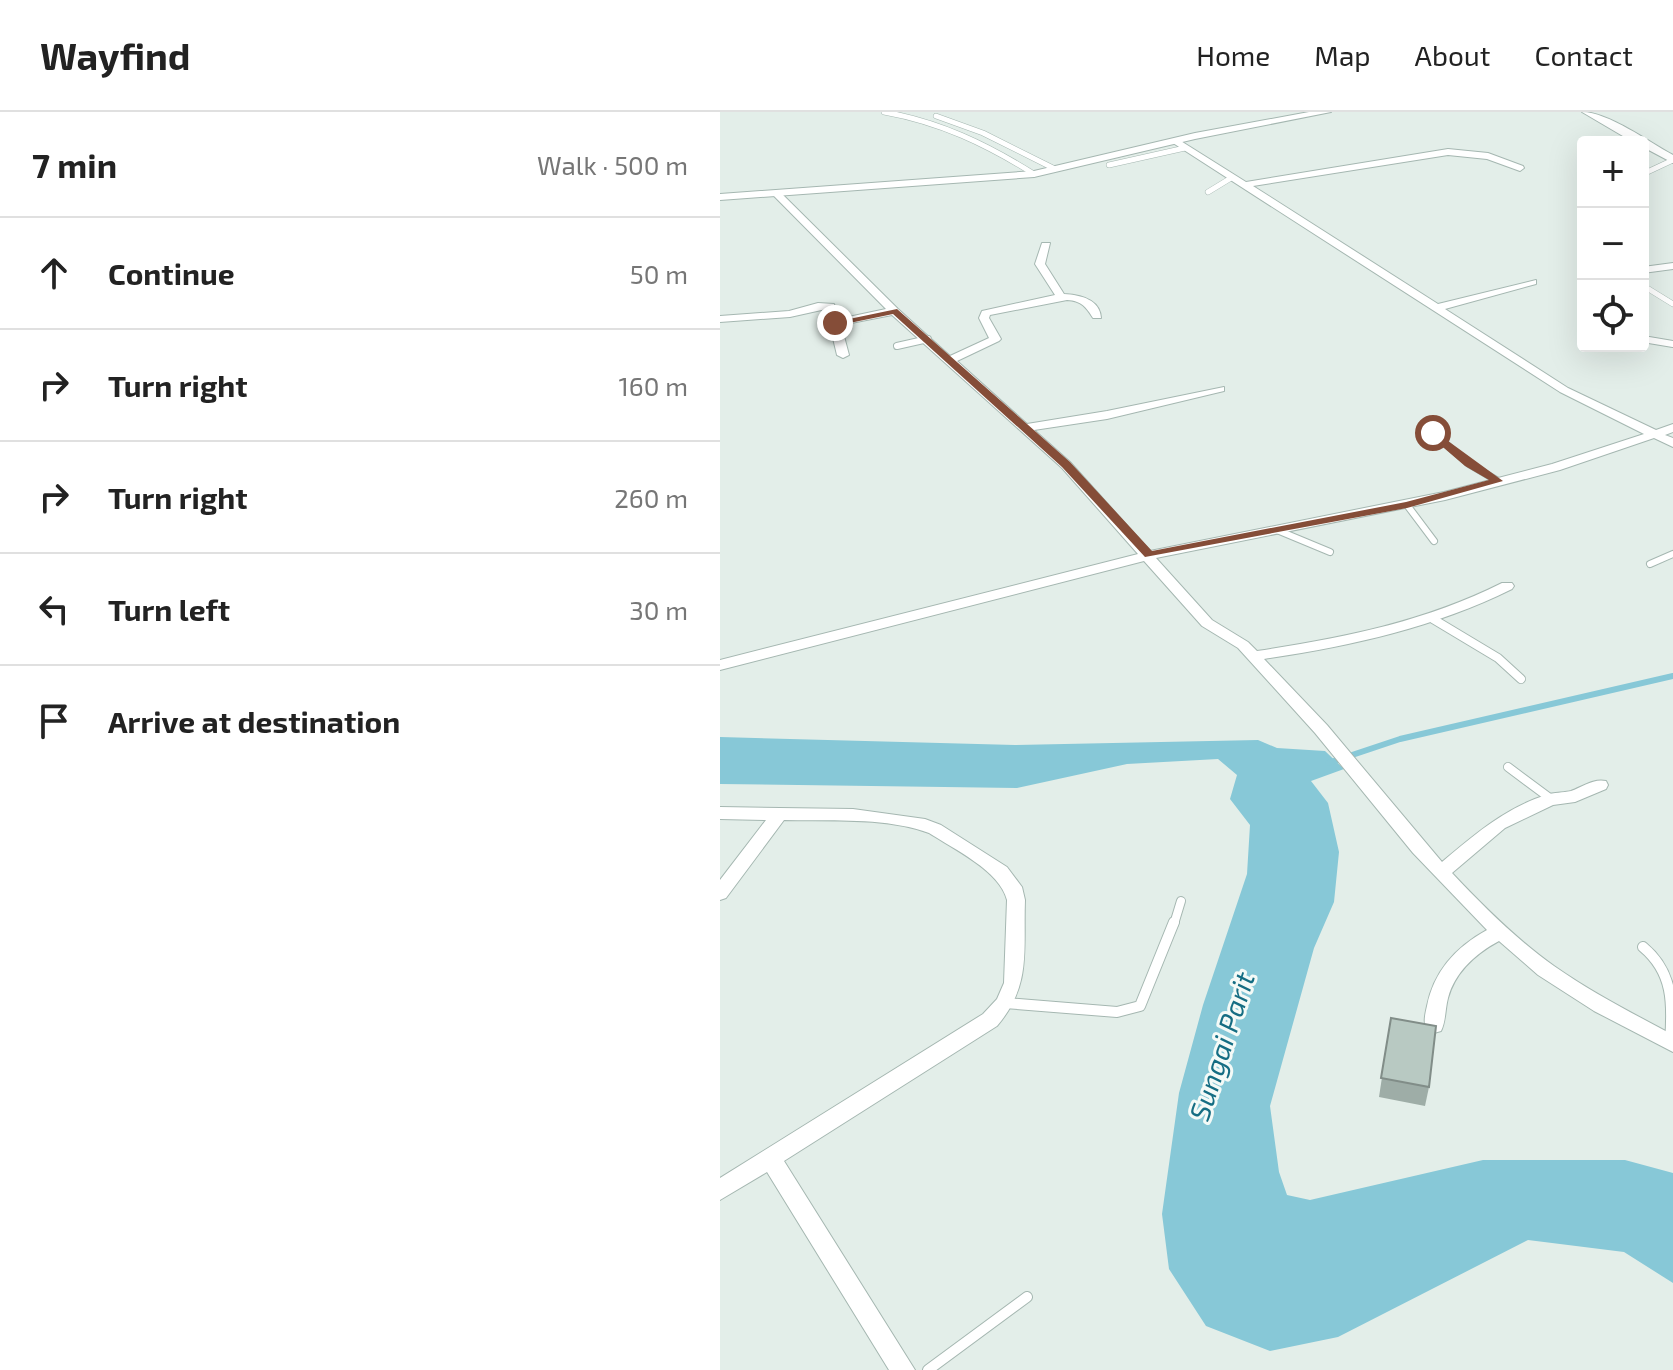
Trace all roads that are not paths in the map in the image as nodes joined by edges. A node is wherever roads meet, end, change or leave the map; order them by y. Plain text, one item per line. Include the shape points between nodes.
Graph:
1 (884, 112) edge
2 (916, 112) edge
3 (1326, 112) edge
4 (1587, 112) edge
5 (1630, 136) edge
6 (1180, 144) junction
7 (1649, 147) edge
8 (1673, 160) edge
9 (1109, 165) dead end
10 (1520, 168) dead end
11 (1055, 169) junction
12 (1649, 171) edge
13 (1034, 174) junction
14 (1231, 178) junction
15 (1242, 185) junction
16 (1208, 192) dead end
17 (776, 193) junction
18 (720, 197) edge
19 (1046, 245) dead end
20 (1673, 266) edge
21 (1649, 269) edge
22 (1532, 282) dead end
23 (1649, 289) edge
24 (1061, 297) junction
25 (1673, 304) edge
26 (1437, 308) junction
27 (894, 311) junction
28 (1097, 316) dead end
29 (720, 319) edge
30 (835, 323) junction
31 (928, 339) junction
32 (1649, 340) edge
33 (1673, 344) edge
34 (897, 346) dead end
35 (843, 355) dead end
36 (950, 360) junction
37 (1220, 389) dead end
38 (1025, 428) junction
39 (1673, 428) edge
40 (1433, 433) dead end
41 (1658, 435) junction
42 (1673, 443) edge
43 (1498, 481) junction
44 (1407, 505) junction
45 (1277, 530) junction
46 (1434, 541) dead end
47 (1330, 552) dead end
48 (1673, 554) edge
49 (1149, 555) junction
50 (1650, 564) dead end
51 (1507, 586) dead end
52 (1433, 619) junction
53 (1253, 656) junction
54 (720, 665) edge
55 (1521, 679) dead end
56 (1508, 767) dead end
57 (1600, 785) dead end
58 (1551, 799) junction
59 (720, 813) edge
60 (779, 814) junction
61 (1442, 872) junction
62 (720, 893) edge
63 (1181, 901) dead end
64 (1500, 932) junction
65 (1643, 947) dead end
66 (1005, 1003) junction
67 (1434, 1025) edge
68 (1672, 1043) edge
69 (771, 1159) junction
70 (720, 1190) edge
71 (1027, 1297) dead end
72 (903, 1370) edge
73 (928, 1370) edge

1 - 13 lane via 940,122
2 - 11 lane via 983,133
3 - 6 street
4 - 5 street
6 - 9 lane
6 - 11 street
6 - 14 street
7 - 8 street
8 - 12 lane
10 - 15 street via 1488,156 1448,152
11 - 13 street
13 - 17 street
14 - 15 street
14 - 16 lane
15 - 26 street
17 - 18 street
17 - 27 street
19 - 24 street via 1040,264
20 - 21 street
22 - 26 street
23 - 25 lane
24 - 28 street via 1085,299
24 - 36 street via 986,313 995,339
26 - 41 street via 1564,390
27 - 30 street
27 - 31 street
29 - 30 street via 790,314 824,305 830,306
30 - 35 street
31 - 34 lane
31 - 36 street
32 - 33 lane
36 - 38 street
37 - 38 street
38 - 49 street via 1099,498
39 - 41 street
40 - 43 lane
41 - 42 street
41 - 43 street
43 - 44 street
44 - 45 street
44 - 46 lane
45 - 47 lane
45 - 49 street
48 - 50 lane
49 - 53 street via 1207,623
49 - 54 street
51 - 52 street
52 - 53 street via 1358,639
52 - 55 lane via 1498,658
53 - 61 street
56 - 58 lane
57 - 58 street
58 - 61 street via 1499,824
59 - 60 street
60 - 62 street
60 - 66 street via 919,823 1001,872 1016,900 1013,983
61 - 64 street
63 - 66 lane via 1140,1006 1117,1012
64 - 67 street via 1477,943 1444,978
64 - 68 street via 1545,970
65 - 68 lane via 1664,964 1668,976
66 - 69 street via 990,1020
69 - 70 street
69 - 72 street
71 - 73 lane

